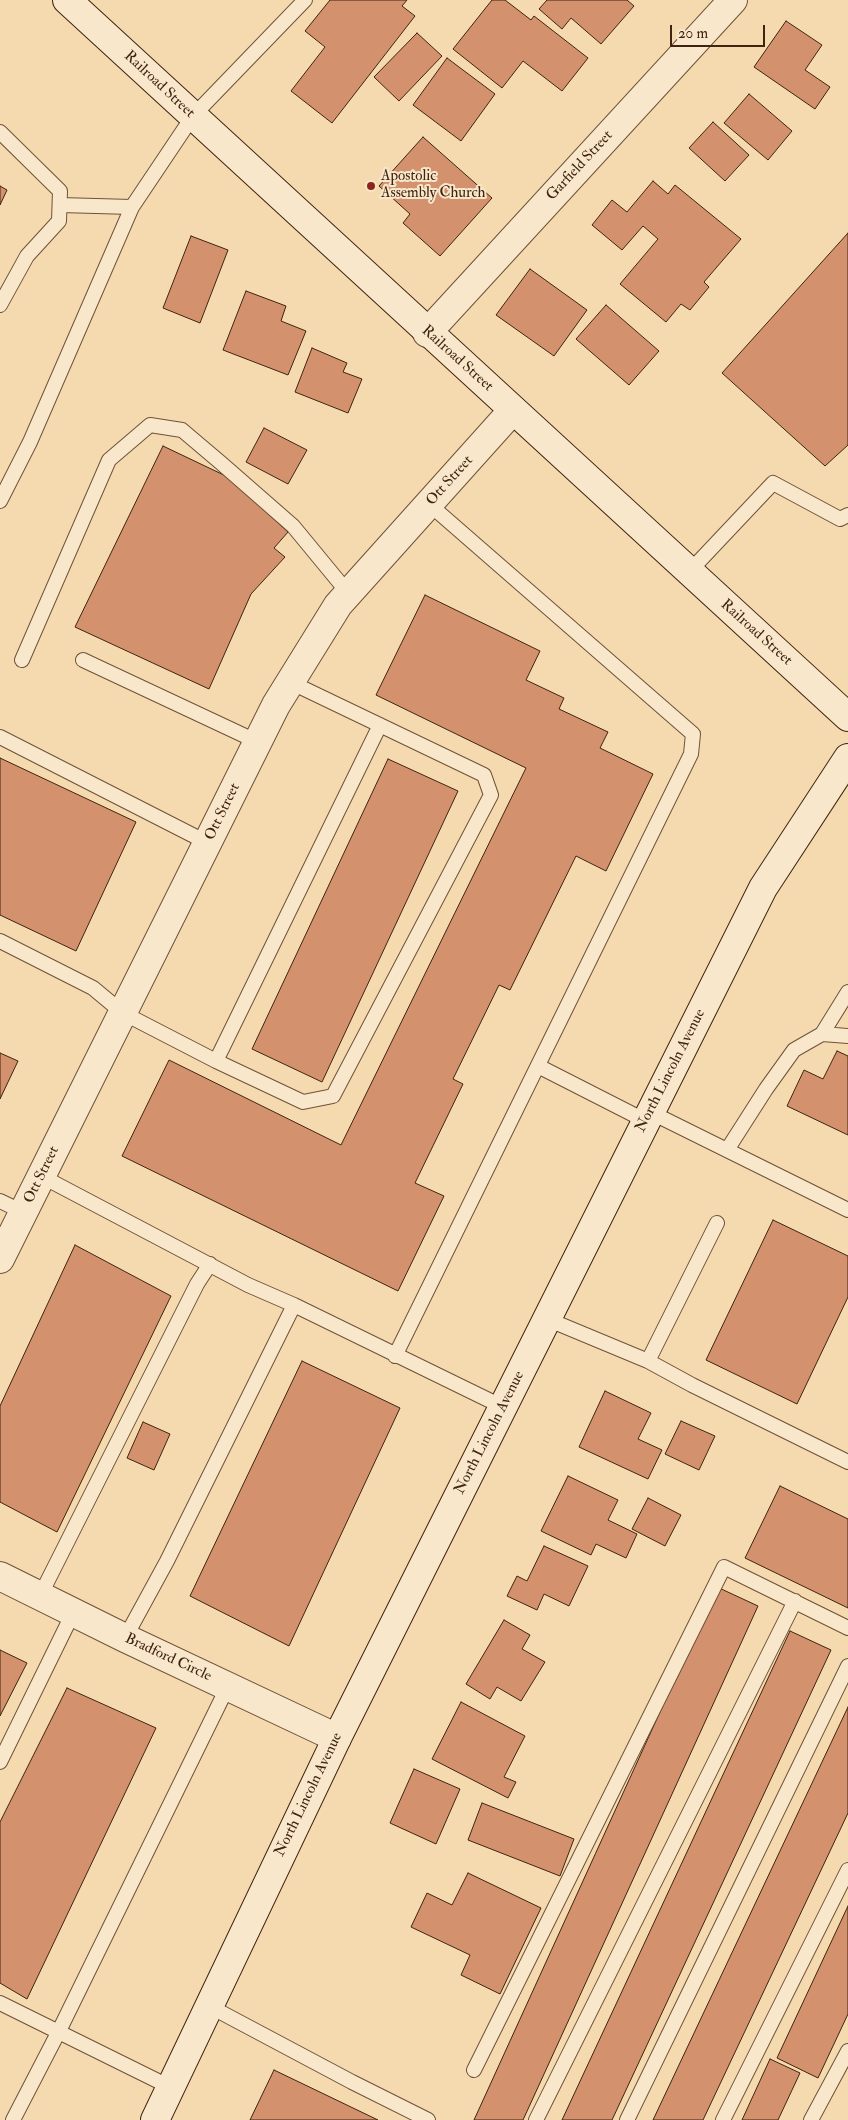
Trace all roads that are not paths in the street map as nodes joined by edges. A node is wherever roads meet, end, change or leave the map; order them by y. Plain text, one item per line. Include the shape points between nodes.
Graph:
1 (305, 0) edge
2 (733, 0) edge
3 (80, 4) edge
4 (193, 116) junction
5 (0, 132) edge
6 (60, 205) junction
7 (132, 207) junction
8 (0, 305) edge
9 (427, 332) junction
10 (513, 410) junction
11 (0, 501) edge
12 (429, 504) junction
13 (848, 515) edge
14 (689, 572) junction
15 (349, 594) junction
16 (22, 660) dead end
17 (83, 660) dead end
18 (290, 682) junction
19 (848, 717) edge
20 (380, 725) junction
21 (0, 737) edge
22 (258, 742) junction
23 (848, 758) edge
24 (208, 843) junction
25 (0, 941) edge
26 (848, 992) edge
27 (123, 1013) junction
28 (822, 1034) junction
29 (848, 1036) edge
30 (216, 1060) junction
31 (538, 1066) junction
32 (648, 1117) junction
33 (727, 1150) junction
34 (41, 1176) junction
35 (12, 1207) edge
36 (848, 1210) edge
37 (717, 1224) dead end
38 (0, 1259) edge
39 (210, 1264) junction
40 (294, 1305) junction
41 (547, 1319) junction
42 (395, 1356) junction
43 (648, 1361) junction
44 (503, 1407) junction
45 (848, 1462) edge
46 (0, 1576) edge
47 (40, 1596) junction
48 (795, 1602) junction
49 (72, 1613) junction
50 (848, 1628) edge
51 (125, 1638) junction
52 (848, 1666) edge
53 (228, 1686) junction
54 (337, 1738) junction
55 (0, 1762) edge
56 (848, 1870) edge
57 (0, 2003) edge
58 (209, 2006) junction
59 (59, 2031) junction
60 (848, 2051) edge
61 (474, 2070) dead end
62 (170, 2087) junction
63 (13, 2120) edge
64 (155, 2120) edge
65 (428, 2120) edge
66 (536, 2120) edge
67 (627, 2120) edge
68 (723, 2120) edge
69 (811, 2120) edge

1 - 4 lane
2 - 9 main road, Garfield Street
3 - 4 main road, Railroad Street
4 - 7 lane
4 - 9 main road, Railroad Street
5 - 6 lane via 60,191
6 - 7 lane
6 - 8 lane via 59,221 26,256
7 - 11 lane via 30,442
9 - 10 main road, Railroad Street
10 - 12 main road, Ott Street
10 - 14 main road, Railroad Street
12 - 15 main road, Ott Street
12 - 31 lane via 693,734 691,754
13 - 14 lane via 840,519 773,483
14 - 19 main road, Railroad Street
15 - 16 lane via 293,526 221,463 182,430 150,425 109,460
15 - 18 main road, Ott Street via 338,605
17 - 22 lane
18 - 20 lane
18 - 22 main road, Ott Street
20 - 30 lane
20 - 30 lane via 484,775 491,796 333,1096 304,1102
21 - 24 lane
22 - 24 main road, Ott Street
23 - 32 main road, North Lincoln Avenue via 763,888
24 - 27 main road, Ott Street
25 - 27 lane via 94,988
26 - 28 lane
27 - 30 lane
27 - 34 main road, Ott Street
28 - 29 lane
28 - 33 lane via 794,1050
31 - 32 lane
31 - 42 lane
32 - 33 lane
32 - 41 main road, North Lincoln Avenue
33 - 36 lane
34 - 35 main road, Ott Street
34 - 39 lane
35 - 38 main road, Ott Street
37 - 43 lane
39 - 40 lane
39 - 47 lane
40 - 42 lane
40 - 51 lane via 167,1561
41 - 43 lane
41 - 44 main road, North Lincoln Avenue
42 - 44 lane
43 - 45 lane
44 - 54 main road, North Lincoln Avenue
46 - 47 main road, Bradford Circle
47 - 49 main road, Bradford Circle
48 - 50 lane
48 - 61 lane via 724,1567
48 - 66 lane
49 - 51 main road, Bradford Circle
49 - 55 lane
51 - 53 main road, Bradford Circle
52 - 67 lane
53 - 54 main road, Bradford Circle
53 - 59 lane
54 - 58 main road, North Lincoln Avenue
56 - 68 lane
57 - 59 lane
58 - 62 main road, North Lincoln Avenue
58 - 65 lane
59 - 62 lane
59 - 63 lane
60 - 69 lane
62 - 64 main road, North Lincoln Avenue

